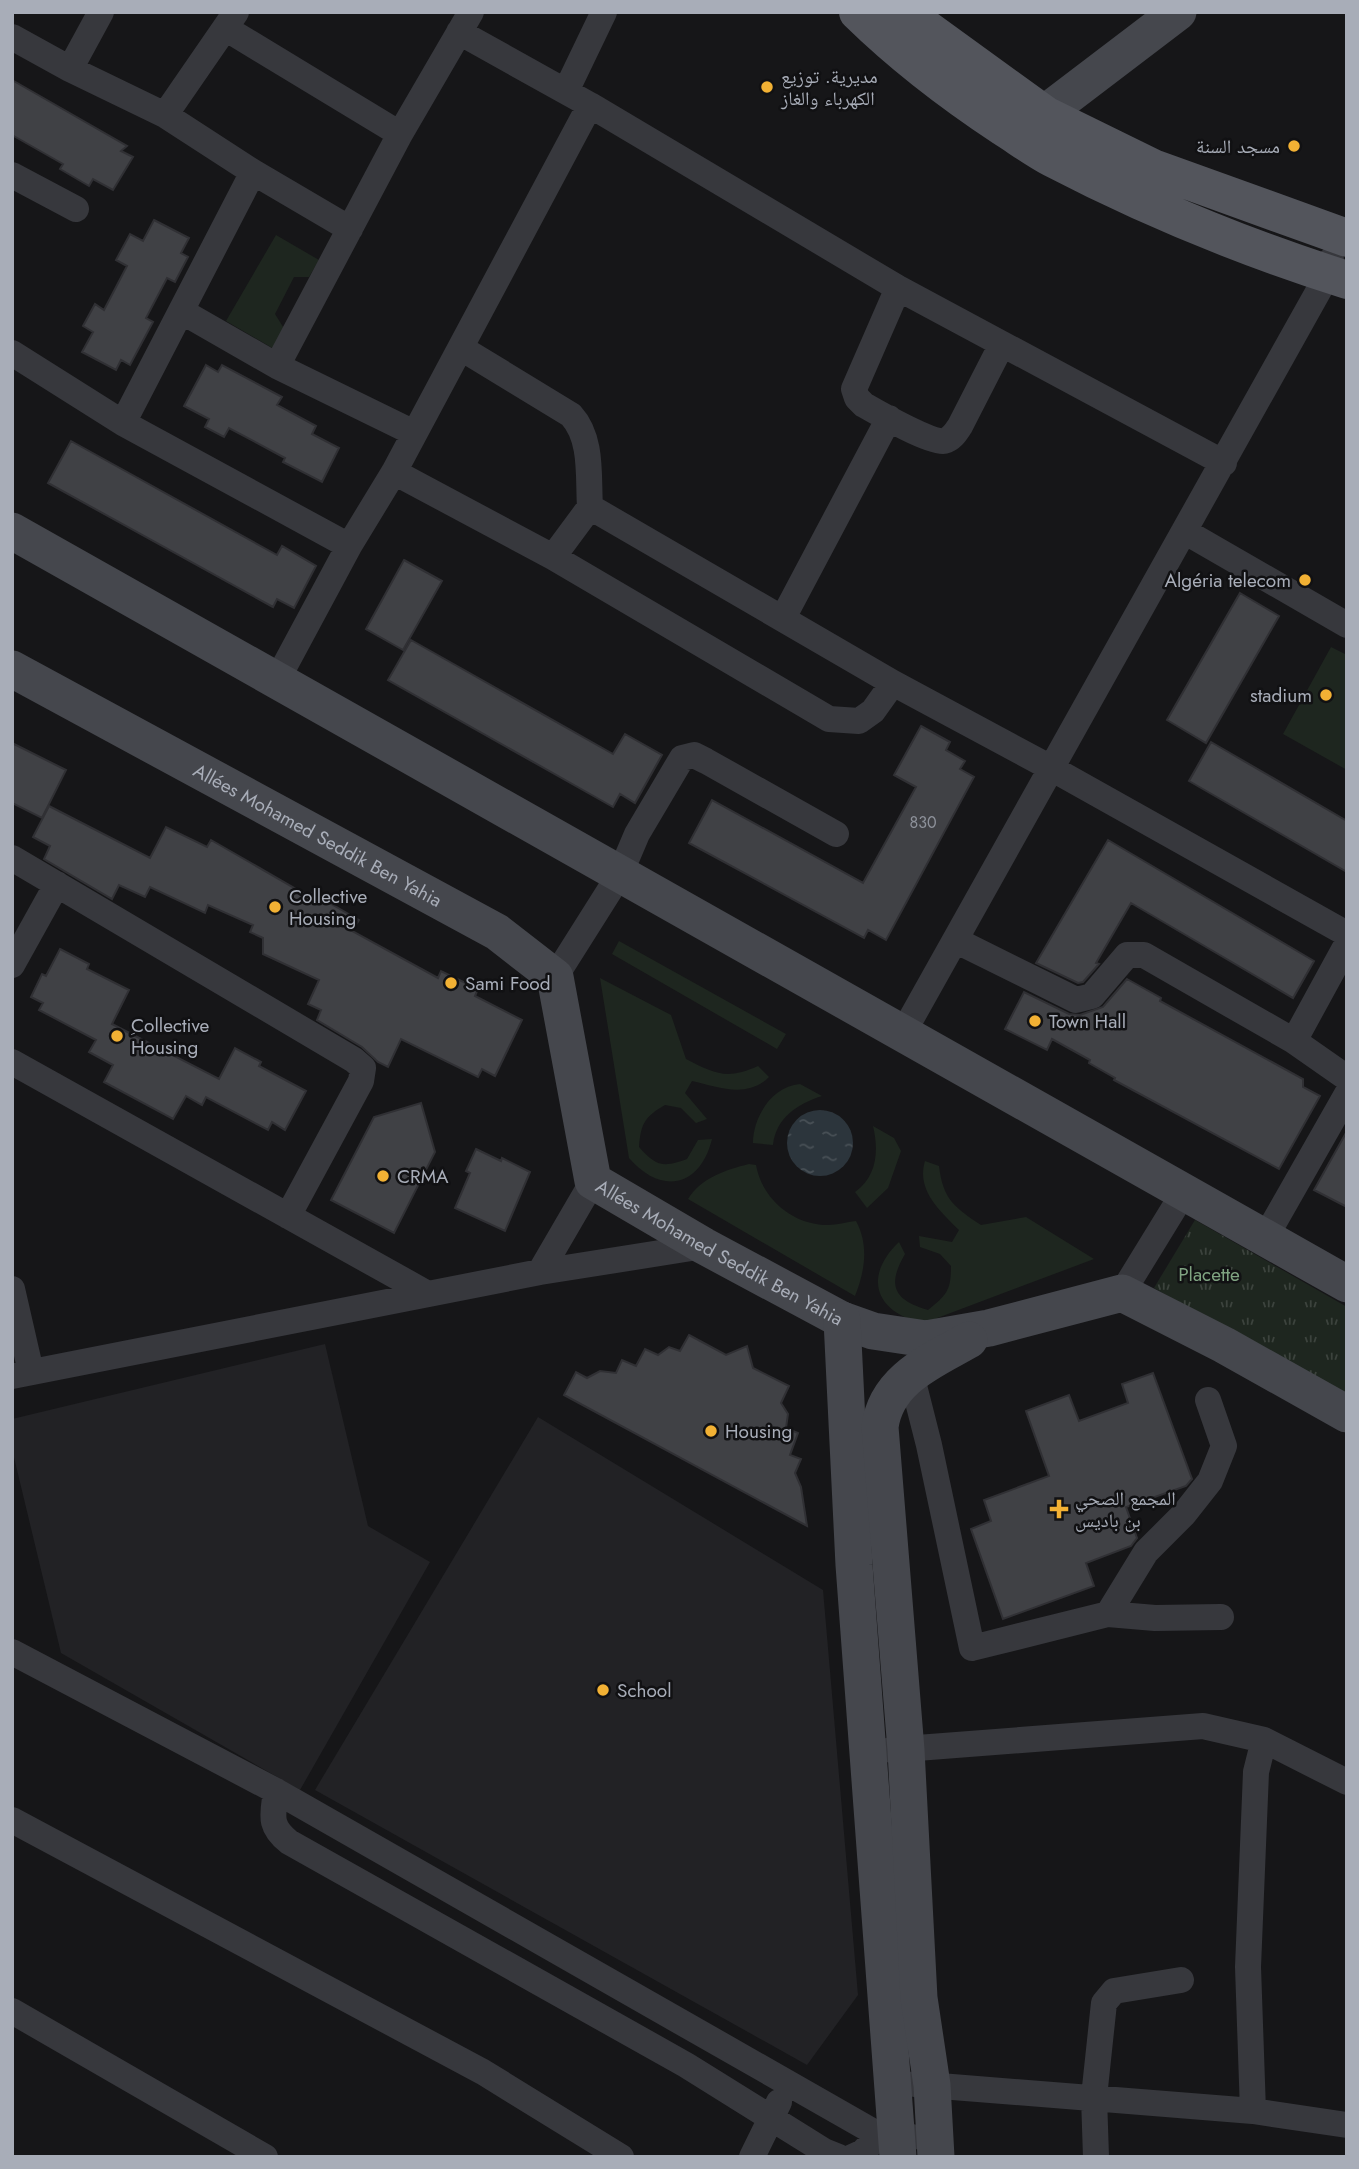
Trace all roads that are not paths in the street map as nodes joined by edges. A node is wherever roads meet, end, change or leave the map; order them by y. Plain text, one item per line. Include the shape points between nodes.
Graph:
1 (101, 12) edge
2 (604, 12) edge
3 (858, 12) edge
4 (903, 12) edge
5 (1178, 12) edge
6 (230, 20) edge
7 (465, 22) edge
8 (12, 37) edge
9 (70, 69) junction
10 (566, 92) junction
11 (590, 105) junction
12 (165, 115) junction
13 (1031, 125) junction
14 (400, 134) junction
15 (253, 172) junction
16 (12, 175) edge
17 (76, 209) dead end
18 (350, 229) junction
19 (1342, 237) edge
20 (1338, 277) edge
21 (898, 288) junction
22 (181, 312) junction
23 (1002, 344) junction
24 (461, 348) junction
25 (12, 353) edge
26 (277, 366) junction
27 (889, 418) junction
28 (123, 423) junction
29 (414, 433) junction
30 (1224, 463) junction
31 (394, 472) junction
32 (590, 507) junction
33 (12, 531) edge
34 (1184, 531) junction
35 (349, 546) junction
36 (553, 557) junction
37 (783, 618) junction
38 (1347, 625) edge
39 (12, 669) edge
40 (277, 680) junction
41 (893, 683) junction
42 (1051, 768) junction
43 (836, 834) dead end
44 (12, 858) edge
45 (620, 874) junction
46 (57, 884) junction
47 (1347, 934) edge
48 (956, 940) junction
49 (1347, 944) edge
50 (12, 965) edge
51 (555, 976) junction
52 (903, 1033) junction
53 (1294, 1041) junction
54 (12, 1062) edge
55 (1347, 1078) edge
56 (1347, 1094) edge
57 (593, 1181) junction
58 (1184, 1192) junction
59 (288, 1216) junction
60 (1265, 1238) junction
61 (704, 1246) junction
62 (540, 1272) junction
63 (1347, 1284) edge
64 (12, 1289) edge
65 (1122, 1293) junction
66 (428, 1294) junction
67 (842, 1320) junction
68 (989, 1328) junction
69 (22, 1374) edge
70 (911, 1374) junction
71 (1208, 1400) dead end
72 (1347, 1414) edge
73 (1108, 1614) junction
74 (1221, 1617) dead end
75 (12, 1652) edge
76 (1264, 1740) junction
77 (868, 1750) junction
78 (906, 1750) junction
79 (1347, 1782) edge
80 (276, 1791) junction
81 (12, 1820) edge
82 (898, 1923) junction
83 (1181, 1980) dead end
84 (12, 2011) edge
85 (893, 2082) junction
86 (789, 2085) junction
87 (932, 2085) junction
88 (1094, 2097) junction
89 (1253, 2111) junction
90 (771, 2117) junction
91 (1347, 2125) edge
92 (891, 2143) edge
93 (935, 2148) edge
94 (258, 2155) edge
95 (621, 2157) edge
96 (752, 2157) edge
97 (839, 2157) edge
98 (852, 2157) edge
99 (1096, 2157) edge

1 - 9 street
2 - 10 street
3 - 13 main road via 947,91
4 - 13 main road
5 - 13 street
6 - 12 street
6 - 14 street
7 - 10 street
7 - 14 street
8 - 9 street
9 - 12 street
10 - 11 street
11 - 21 street
11 - 24 street
12 - 15 street
13 - 19 main road
13 - 20 main road via 1050,157 1221,235
14 - 18 street
15 - 18 street
15 - 22 street
16 - 17 street
18 - 26 street
19 - 20 street
20 - 30 street
21 - 23 street
21 - 27 street via 854,389 864,405
22 - 26 street
22 - 28 street
23 - 27 street via 951,438 930,439
23 - 30 street
24 - 29 street
24 - 32 street via 579,424 586,446
25 - 28 street
26 - 29 street
27 - 37 street
28 - 35 street
29 - 31 street
30 - 34 street
31 - 35 street
31 - 36 street
32 - 36 street
32 - 37 street
33 - 40 street
34 - 38 street
34 - 42 street
35 - 40 street
36 - 41 street via 829,719 859,721 873,711
37 - 41 street
39 - 51 street, Allées Mohamed Seddik Ben Yahia via 496,932
40 - 45 street
41 - 42 street
42 - 47 street
42 - 48 street
43 - 45 street via 688,755 645,820
44 - 46 street
45 - 51 street
45 - 52 street
46 - 50 street
46 - 59 street via 363,1068 361,1081
48 - 52 street
48 - 53 street via 1076,1000 1092,996 1127,954 1144,955
49 - 53 street
51 - 57 street, Allées Mohamed Seddik Ben Yahia
52 - 58 street
53 - 55 street
54 - 59 street
56 - 60 street
57 - 61 street, Allées Mohamed Seddik Ben Yahia
57 - 62 street
58 - 60 street
58 - 65 street
59 - 66 street
60 - 63 street
61 - 62 street
61 - 67 street, Allées Mohamed Seddik Ben Yahia
62 - 66 street
64 - 69 street
65 - 68 street, Allées Mohamed Seddik Ben Yahia
65 - 72 street
66 - 69 street
67 - 68 street, Allées Mohamed Seddik Ben Yahia via 873,1331 926,1339
67 - 77 street
68 - 70 street
70 - 73 street via 972,1648
70 - 78 street via 889,1397 880,1427
71 - 73 street via 1224,1447 1210,1481 1146,1552
73 - 74 street
75 - 80 street
76 - 78 street via 1203,1726
76 - 79 street
76 - 89 street via 1256,1772 1248,1967
77 - 78 street
77 - 82 street
78 - 82 street
80 - 86 street
80 - 90 street via 272,1822 289,1842
81 - 95 street via 482,2071
82 - 85 street
82 - 87 street via 919,1998
83 - 88 street via 1114,1991 1104,2003
84 - 94 street
85 - 87 street
85 - 92 street
86 - 90 street
86 - 92 street
87 - 88 street
87 - 93 street
88 - 89 street
88 - 99 street
89 - 91 street
90 - 96 street
90 - 97 street
92 - 93 street
92 - 98 street

